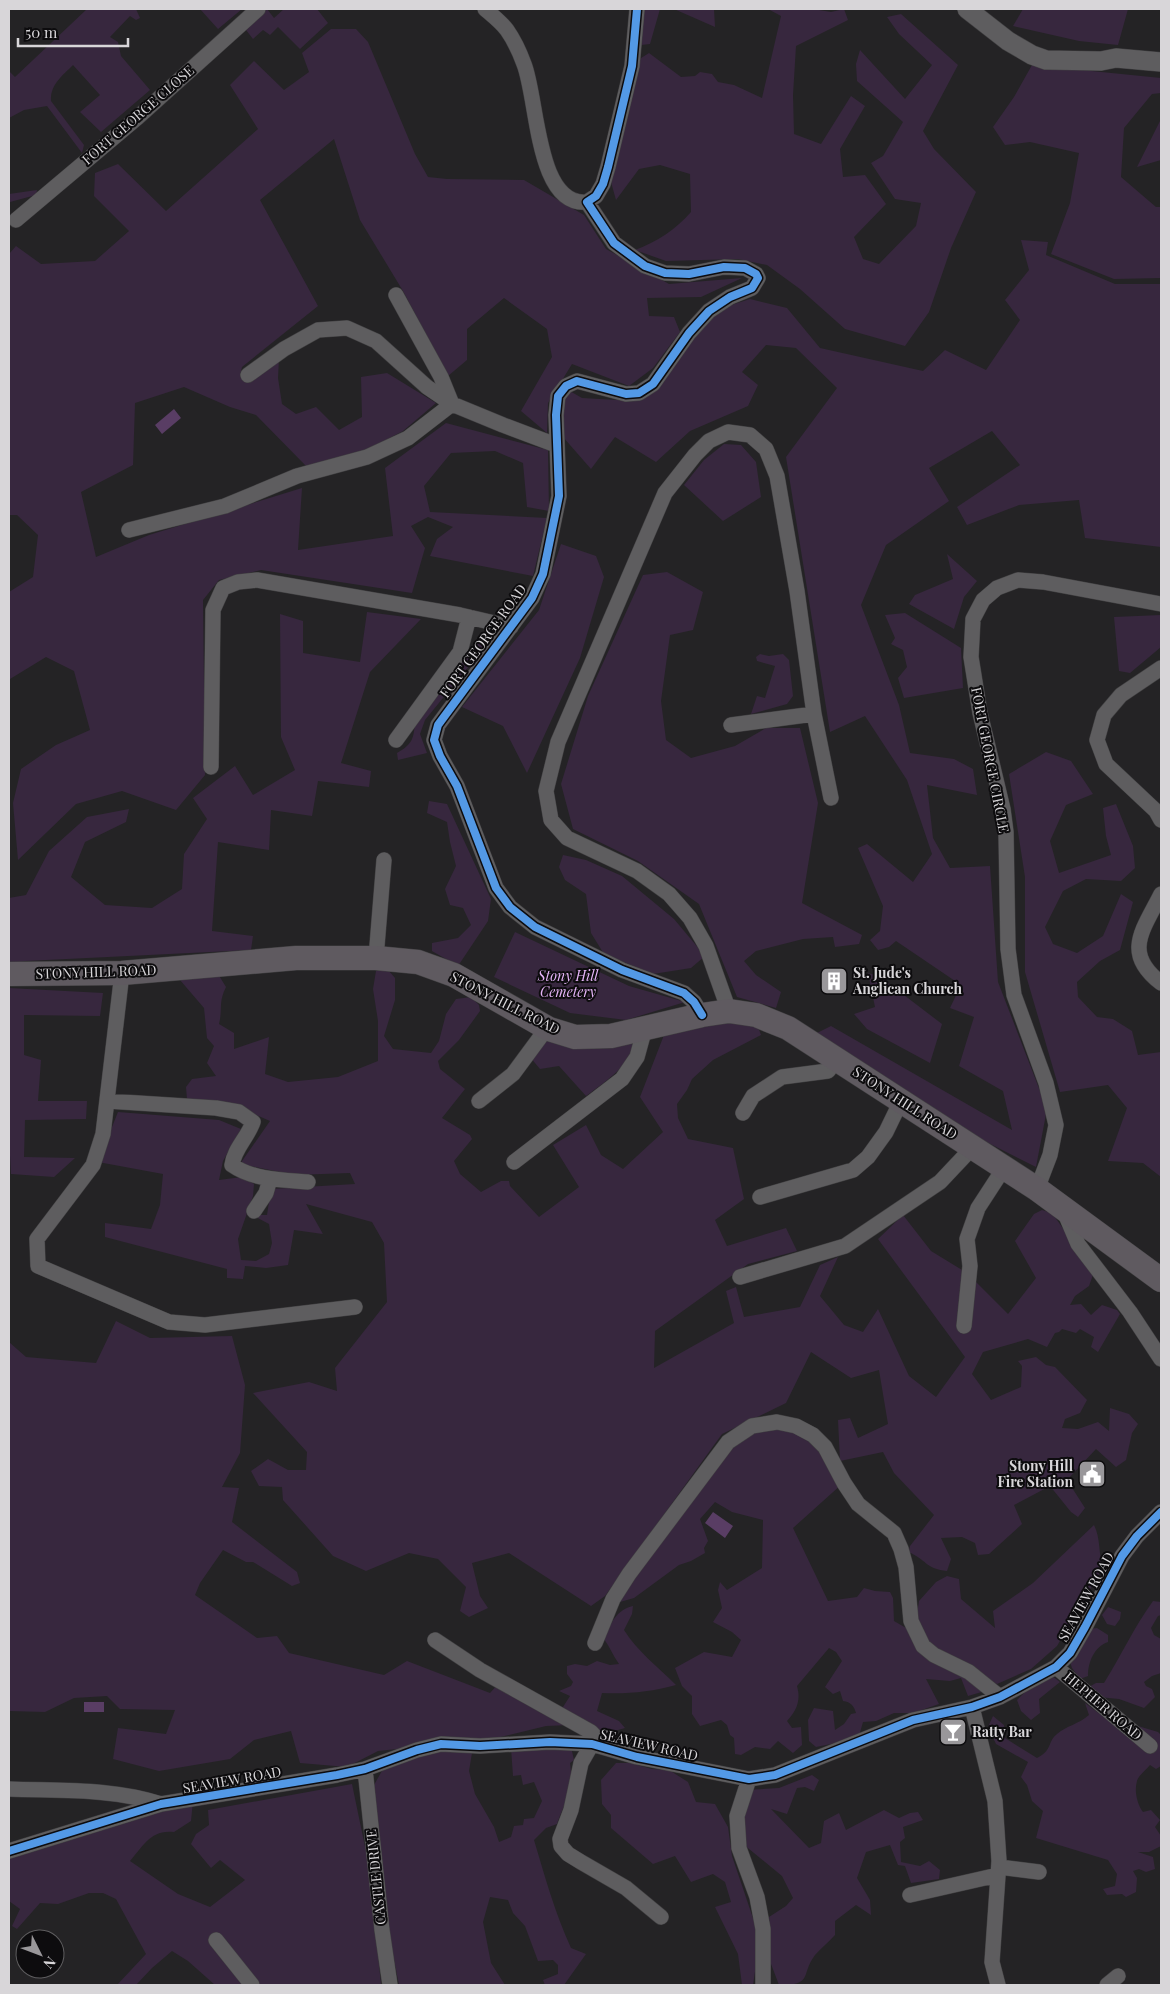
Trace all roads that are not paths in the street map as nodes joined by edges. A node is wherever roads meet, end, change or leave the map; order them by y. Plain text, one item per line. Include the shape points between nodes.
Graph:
1 (258, 9) edge
2 (485, 9) edge
3 (637, 9) edge
4 (967, 9) edge
5 (1161, 62) edge
6 (588, 202) junction
7 (16, 220) dead end
8 (396, 295) dead end
9 (248, 374) dead end
10 (452, 404) junction
11 (556, 445) junction
12 (129, 530) dead end
13 (1161, 604) edge
14 (469, 617) junction
15 (511, 627) junction
16 (1161, 668) edge
17 (814, 714) junction
18 (731, 725) dead end
19 (396, 740) dead end
20 (210, 767) dead end
21 (831, 798) dead end
22 (1161, 820) edge
23 (384, 860) dead end
24 (1161, 894) edge
25 (376, 958) junction
26 (122, 973) junction
27 (9, 974) edge
28 (1161, 983) edge
29 (729, 1011) junction
30 (702, 1015) junction
31 (547, 1028) junction
32 (645, 1028) junction
33 (838, 1059) junction
34 (901, 1100) junction
35 (479, 1101) dead end
36 (107, 1102) junction
37 (743, 1113) dead end
38 (974, 1147) junction
39 (514, 1162) dead end
40 (1004, 1168) junction
41 (270, 1179) junction
42 (308, 1182) dead end
43 (1037, 1189) junction
44 (760, 1197) dead end
45 (1062, 1207) junction
46 (254, 1210) dead end
47 (740, 1277) dead end
48 (1161, 1280) edge
49 (355, 1307) dead end
50 (964, 1326) dead end
51 (1161, 1359) edge
52 (1161, 1512) edge
53 (435, 1640) dead end
54 (595, 1643) dead end
55 (1056, 1667) junction
56 (1000, 1697) junction
57 (972, 1707) junction
58 (598, 1746) junction
59 (1150, 1746) dead end
60 (364, 1769) junction
61 (749, 1779) junction
62 (9, 1789) edge
63 (161, 1804) junction
64 (9, 1851) edge
65 (999, 1871) junction
66 (1039, 1872) dead end
67 (910, 1895) dead end
68 (661, 1917) dead end
69 (216, 1940) dead end
70 (252, 1985) edge
71 (390, 1985) edge
72 (763, 1985) edge
73 (998, 1985) edge

1 - 7 street, FORT GEORGE CLOSE via 137,118
2 - 6 street via 506,30 525,66 548,172 556,188 577,203
3 - 6 street via 632,66 608,167 603,184
4 - 5 street via 1008,41 1046,60 1101,61 1116,58
6 - 11 street, FORT GEORGE ROAD via 614,244 645,266 665,273 689,274 724,267 745,268 758,278 752,288 730,297 710,311 689,333 653,384 639,393 626,394 577,381 566,386 558,396
8 - 10 street via 441,377
9 - 10 street via 318,330 347,328 376,341
10 - 11 street
10 - 12 street via 408,438 367,457 297,476 225,506
11 - 15 street, FORT GEORGE ROAD via 559,496 544,574
13 - 43 street, FORT GEORGE CIRCLE via 1018,580 997,588 983,600 973,619 971,658 1006,832 1008,949 1014,995 1046,1083 1056,1124 1050,1155
14 - 15 street
14 - 19 street via 460,652
14 - 20 street via 257,580 223,588 213,610
15 - 30 street, FORT GEORGE ROAD via 438,725 434,740 457,786 496,888 510,907 535,926 622,970 684,994
16 - 22 street via 1121,694 1104,715 1097,740 1106,764 1156,811
17 - 18 street
17 - 21 street
17 - 29 street via 777,476 766,449 750,436 728,432 709,441 666,493 558,742 546,791 551,820 567,838 638,871 669,894 690,918 706,946
23 - 25 street
24 - 28 street via 1141,934 1138,955 1147,973
25 - 26 main road, STONY HILL ROAD via 296,958
25 - 31 main road, STONY HILL ROAD via 418,962 454,975
26 - 27 main road, STONY HILL ROAD
26 - 36 street
29 - 30 main road, STONY HILL ROAD
29 - 33 main road, STONY HILL ROAD via 756,1015 788,1028
30 - 32 main road, STONY HILL ROAD
31 - 32 main road, STONY HILL ROAD via 575,1037 612,1036
31 - 35 street via 513,1074
32 - 39 street via 637,1057 622,1079
33 - 34 main road, STONY HILL ROAD
33 - 37 street via 828,1071 782,1078 753,1096
34 - 38 main road, STONY HILL ROAD
34 - 44 street via 886,1132 868,1157 853,1170
36 - 41 street via 239,1112 253,1122 233,1157 232,1165
36 - 49 street via 103,1134 93,1165 37,1239 38,1266 169,1322 205,1325
38 - 40 main road, STONY HILL ROAD
38 - 47 street via 940,1182 845,1246
40 - 43 main road, STONY HILL ROAD
40 - 50 street via 978,1208 967,1239 970,1266
41 - 42 street
41 - 46 street via 266,1193
43 - 45 main road, STONY HILL ROAD
45 - 48 main road, STONY HILL ROAD
45 - 51 street via 1078,1244
52 - 55 street, SEAVIEW ROAD via 1122,1556 1070,1653
53 - 58 street via 480,1670 591,1732
54 - 56 street via 613,1600 629,1574 728,1442 752,1426 777,1422 796,1426 826,1447 858,1504 894,1533 906,1567 911,1621 923,1646 969,1672
55 - 56 street, SEAVIEW ROAD
55 - 59 street, HEPHER ROAD
56 - 57 street, SEAVIEW ROAD
57 - 61 street, SEAVIEW ROAD via 913,1720 776,1775
57 - 65 street via 995,1800
58 - 60 street, SEAVIEW ROAD via 550,1742 480,1746 440,1744
58 - 61 street, SEAVIEW ROAD
58 - 68 street via 581,1763 571,1810 560,1839 561,1846 568,1854 626,1888
60 - 63 street, SEAVIEW ROAD
60 - 71 street, CASTLE DRIVE
61 - 72 street via 737,1816 739,1848 757,1897 763,1929
62 - 63 street via 99,1791
63 - 64 street, SEAVIEW ROAD
65 - 66 street
65 - 67 street
65 - 73 street via 992,1962
69 - 70 street

